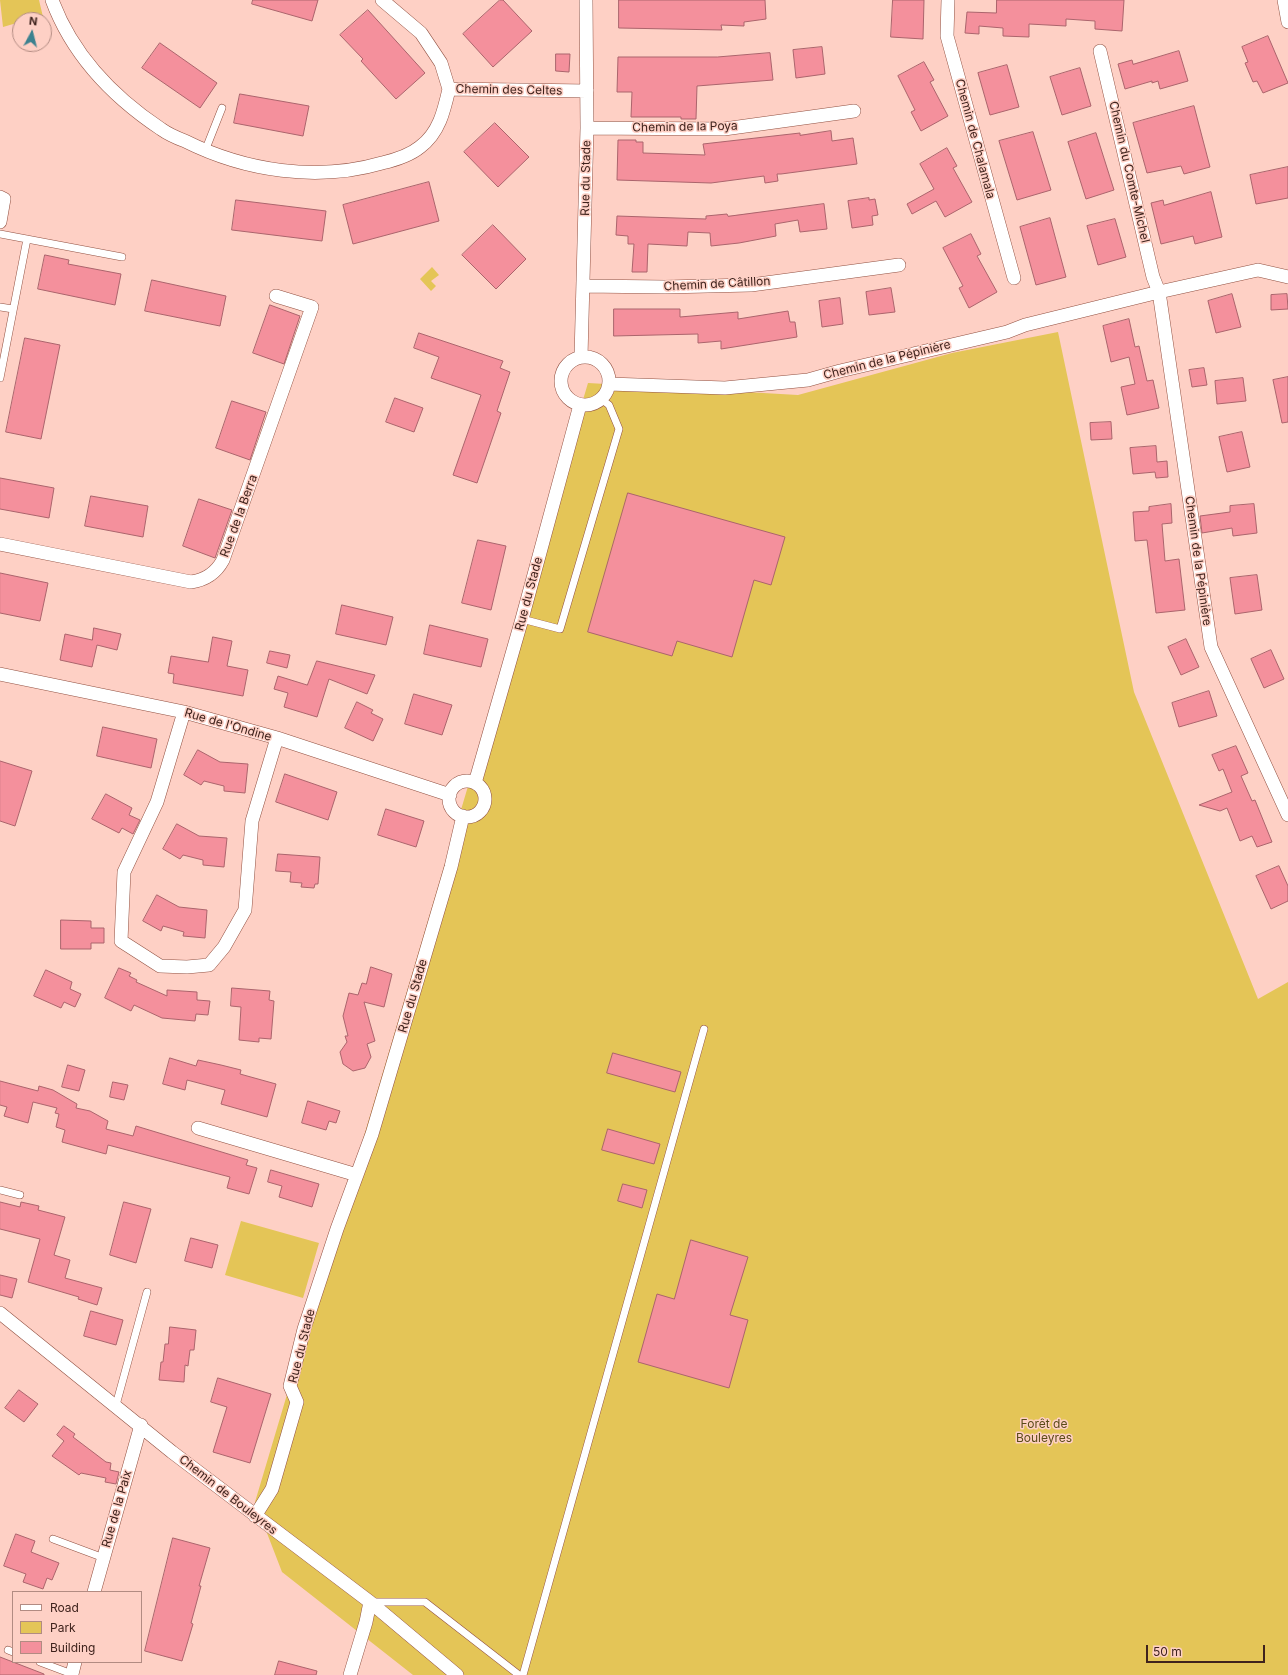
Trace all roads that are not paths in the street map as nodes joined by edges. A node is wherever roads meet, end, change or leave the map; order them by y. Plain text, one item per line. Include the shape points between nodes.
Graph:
1 (52, 0) edge
2 (382, 0) edge
3 (586, 0) edge
4 (948, 0) edge
5 (1284, 0) edge
6 (1288, 22) edge
7 (1100, 52) dead end
8 (449, 89) junction
9 (587, 91) junction
10 (222, 108) dead end
11 (854, 111) dead end
12 (587, 128) junction
13 (205, 151) junction
14 (0, 197) edge
15 (0, 222) edge
16 (0, 234) edge
17 (27, 239) junction
18 (122, 257) dead end
19 (899, 265) dead end
20 (1288, 276) edge
21 (1014, 278) dead end
22 (583, 286) junction
23 (1159, 292) junction
24 (276, 296) dead end
25 (0, 307) edge
26 (13, 309) junction
27 (581, 357) junction
28 (0, 378) edge
29 (609, 384) junction
30 (601, 399) junction
31 (580, 404) junction
32 (0, 544) edge
33 (522, 619) junction
34 (0, 674) edge
35 (184, 712) junction
36 (278, 738) junction
37 (475, 783) junction
38 (450, 795) junction
39 (1288, 815) edge
40 (463, 816) junction
41 (704, 1029) dead end
42 (198, 1128) dead end
43 (357, 1175) junction
44 (0, 1190) edge
45 (20, 1195) dead end
46 (147, 1292) dead end
47 (0, 1313) edge
48 (116, 1405) junction
49 (141, 1425) junction
50 (255, 1516) junction
51 (53, 1539) dead end
52 (104, 1558) junction
53 (94, 1591) edge
54 (370, 1602) junction
55 (46, 1663) edge
56 (73, 1668) edge
57 (350, 1675) edge
58 (457, 1675) edge
59 (519, 1675) edge
60 (523, 1675) edge

1 - 13 street via 76,47 120,99 162,130
2 - 8 street, Chemin des Celtes via 421,33 441,63
3 - 9 street, Rue du Stade
4 - 21 street, Chemin de Chalamala via 947,36
5 - 6 street
7 - 23 street, Chemin du Comte-Michel
8 - 9 street, Chemin des Celtes
8 - 13 street via 436,131 420,147 400,158 368,168 334,172 298,172 233,162
9 - 12 street, Rue du Stade
10 - 13 lane
11 - 12 street, Chemin de la Poya via 724,128
12 - 22 street, Rue du Stade
14 - 15 street via 4,199
16 - 17 lane
17 - 18 lane
17 - 26 lane
19 - 22 street, Chemin de Câtillon via 751,285
20 - 23 street, Chemin de la Pépinière via 1258,270
22 - 27 street, Rue du Stade
23 - 29 street, Chemin de la Pépinière via 1026,325 1008,332 808,380 725,388
23 - 39 street, Chemin de la Pépinière via 1211,647
24 - 32 street, Rue de la Berra via 312,307 223,560 210,576 191,582
25 - 26 lane
26 - 28 lane
27 - 29 street via 602,364 608,375
27 - 31 street via 567,364 561,378 561,388 565,395 571,401
29 - 30 street
30 - 31 street via 592,404
30 - 33 lane via 609,405 620,428 560,629
31 - 33 street, Rue du Stade
33 - 37 street, Rue du Stade
34 - 35 street, Rue de l'Ondine
35 - 36 street, Rue de l'Ondine
35 - 36 street via 157,802 124,872 121,941 160,966 209,965 224,947 245,910 252,821
36 - 38 street, Rue de l'Ondine
37 - 38 street via 462,782
37 - 40 street via 484,793 483,807 473,816
38 - 40 street via 451,806
40 - 43 street, Rue du Stade via 451,867 372,1134
41 - 60 lane
42 - 43 street
43 - 50 street, Rue du Stade via 304,1329 290,1386 297,1402 272,1489
44 - 45 lane
46 - 48 lane
47 - 48 street, Chemin de Bouleyres
48 - 49 street, Chemin de Bouleyres
49 - 50 street, Chemin de Bouleyres
49 - 52 street, Rue de la Paix
50 - 54 street, Chemin de Bouleyres
51 - 52 lane
52 - 53 street, Rue de la Paix
54 - 57 street
54 - 58 street, Chemin de Bouleyres
54 - 59 lane via 425,1602
55 - 56 lane

